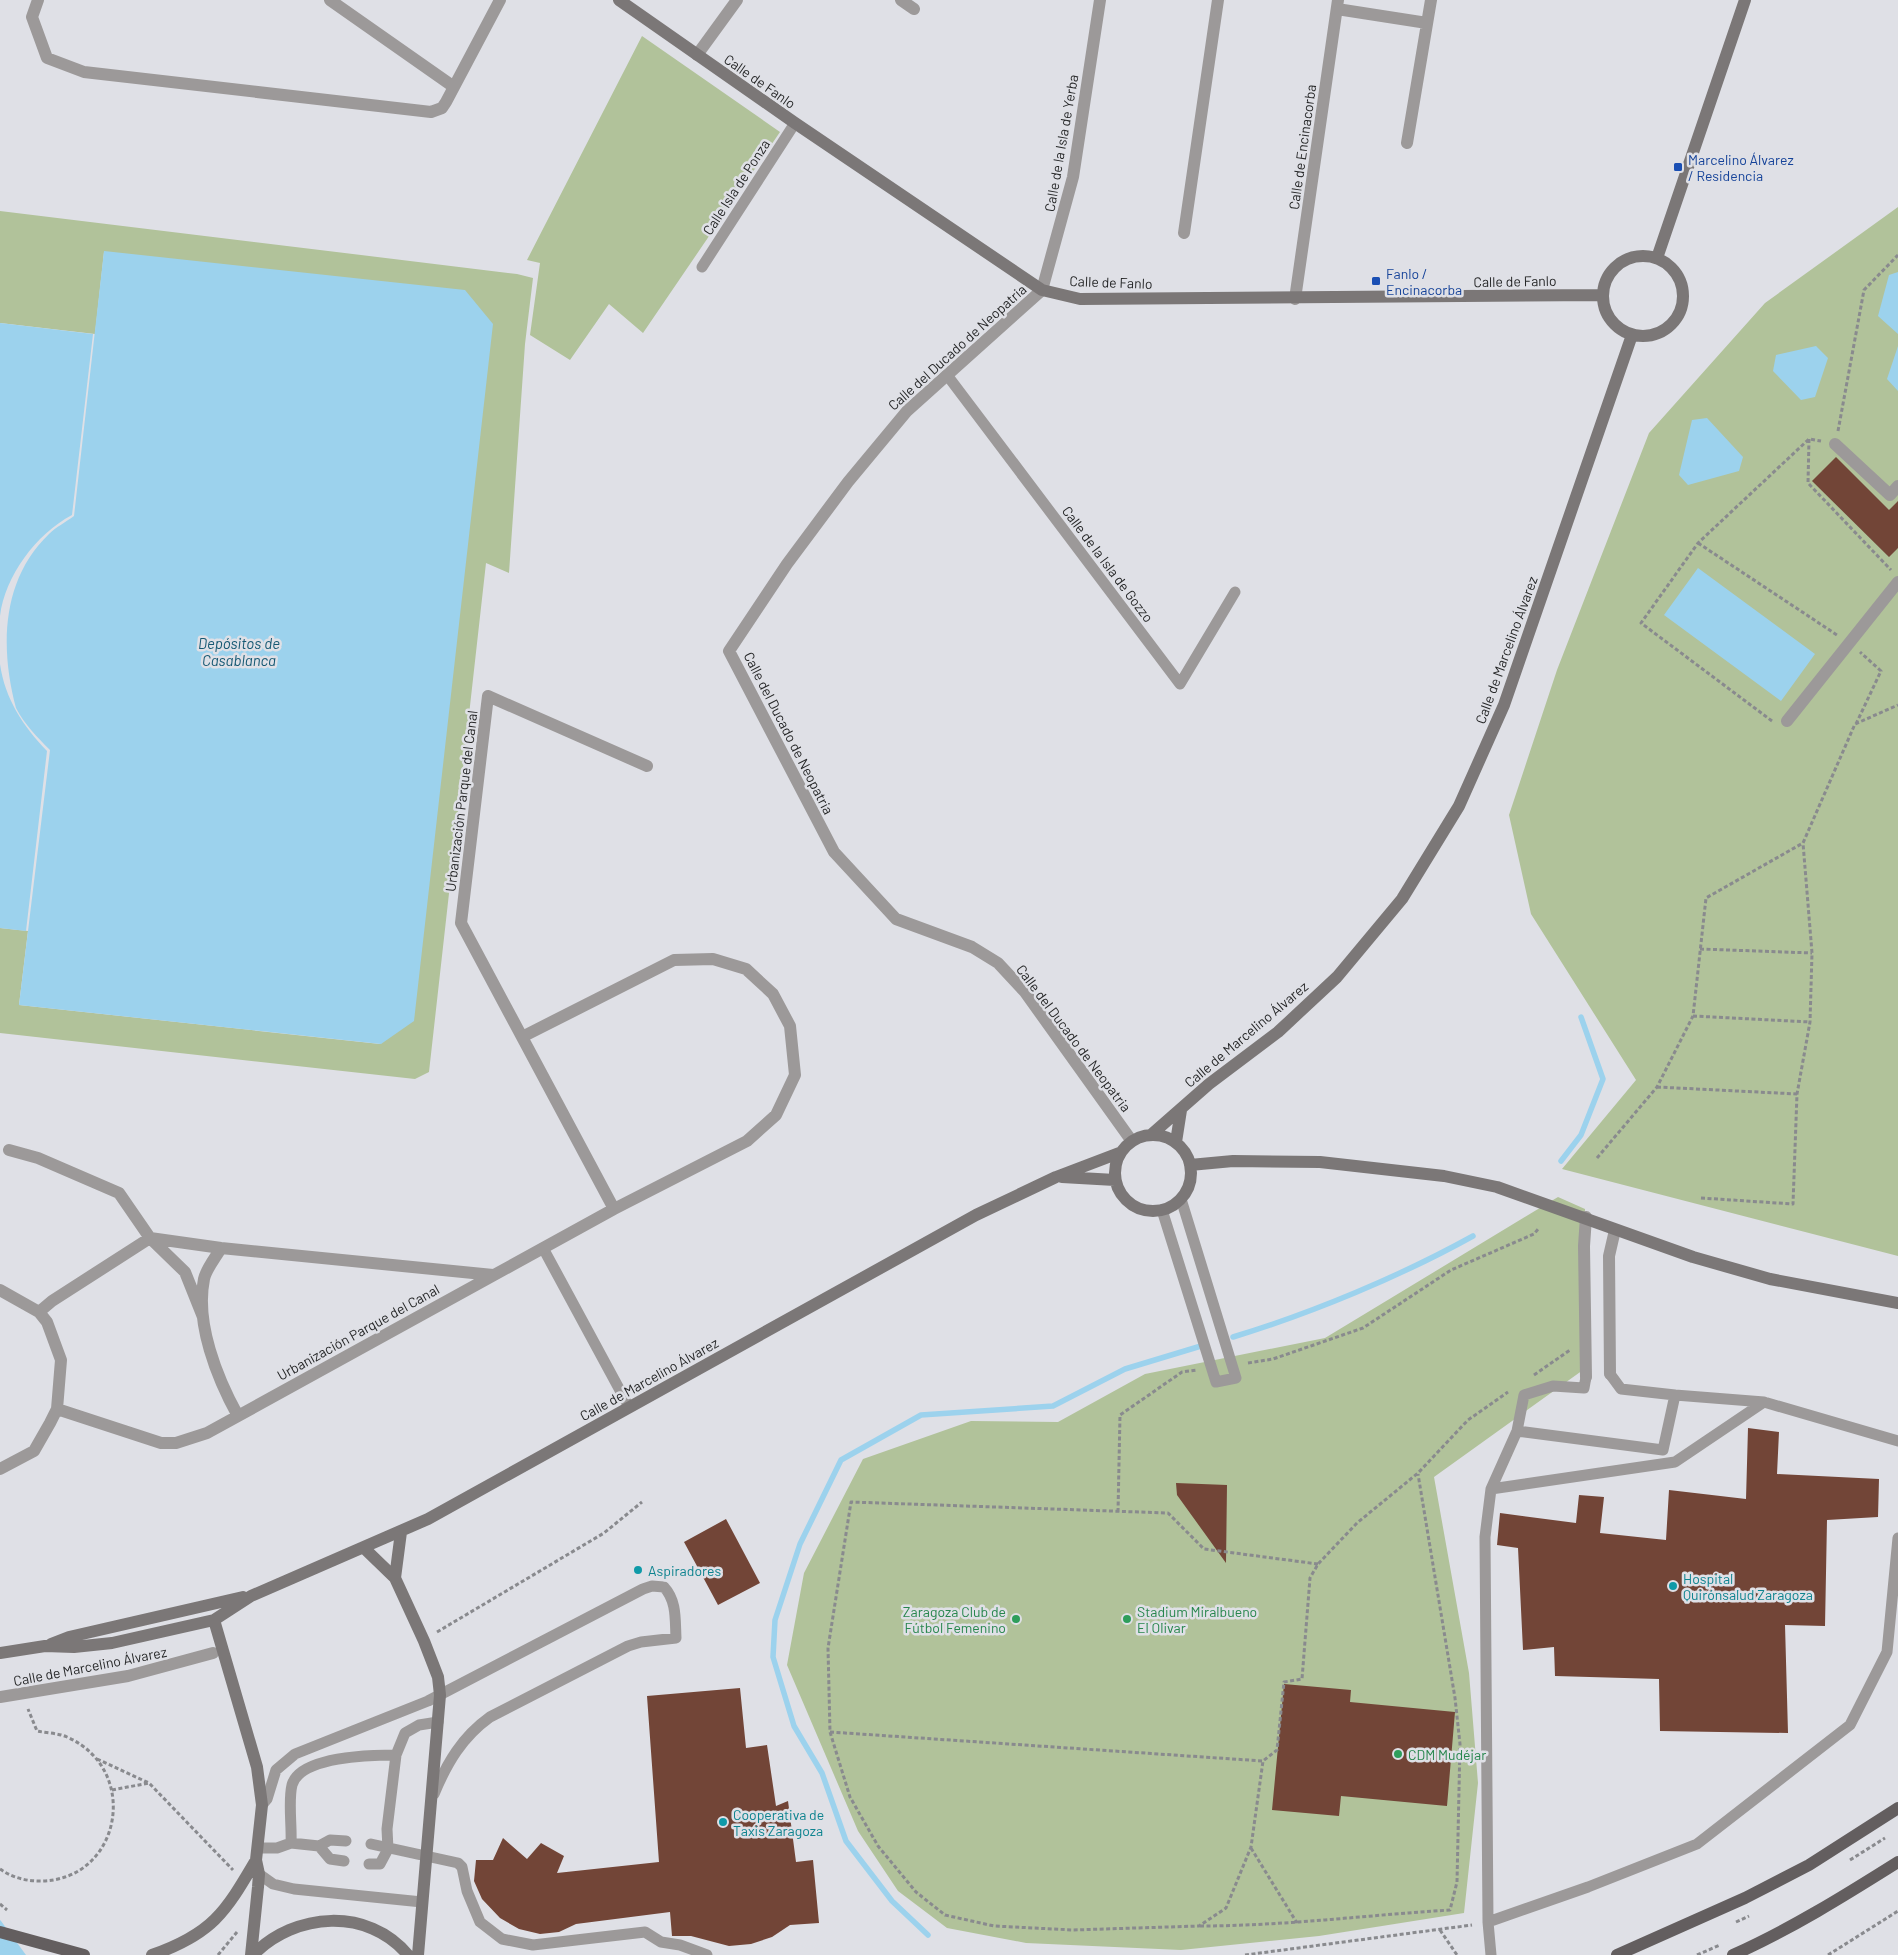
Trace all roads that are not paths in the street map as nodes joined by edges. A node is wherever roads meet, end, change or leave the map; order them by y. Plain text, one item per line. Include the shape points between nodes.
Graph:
1 (38, 0) edge
2 (330, 0) edge
3 (500, 0) edge
4 (619, 0) edge
5 (737, 0) edge
6 (901, 0) edge
7 (1100, 0) edge
8 (1218, 0) edge
9 (1431, 0) edge
10 (1745, 0) edge
11 (1337, 5) edge
12 (914, 9) dead end
13 (1427, 23) junction
14 (697, 55) junction
15 (454, 87) junction
16 (795, 123) junction
17 (1407, 142) dead end
18 (1184, 233) dead end
19 (1656, 258) junction
20 (702, 267) dead end
21 (1042, 290) junction
22 (1602, 295) junction
23 (1295, 299) junction
24 (1632, 335) junction
25 (947, 375) junction
26 (1835, 444) road end
27 (1898, 486) edge
28 (1895, 576) edge
29 (1235, 592) dead end
30 (1787, 721) road end
31 (647, 766) dead end
32 (522, 1037) junction
33 (1181, 1110) junction
34 (1152, 1134) junction
35 (1131, 1140) junction
36 (1176, 1142) junction
37 (9, 1150) dead end
38 (1119, 1153) junction
39 (1190, 1165) junction
40 (1056, 1177) junction
41 (1115, 1180) junction
42 (1181, 1199) junction
43 (614, 1209) junction
44 (1162, 1210) junction
45 (1586, 1217) junction
46 (1615, 1230) junction
47 (150, 1238) junction
48 (221, 1248) junction
49 (543, 1248) junction
50 (493, 1275) junction
51 (0, 1290) edge
52 (1898, 1302) edge
53 (39, 1312) junction
54 (203, 1317) junction
55 (1610, 1374) joint
56 (1586, 1377) joint
57 (1675, 1395) junction
58 (1764, 1402) junction
59 (629, 1407) junction
60 (58, 1409) junction
61 (238, 1416) junction
62 (1517, 1431) junction
63 (1898, 1442) edge
64 (0, 1469) edge
65 (1491, 1489) junction
66 (401, 1532) junction
67 (1898, 1538) edge
68 (364, 1548) junction
69 (395, 1578) junction
70 (250, 1596) junction
71 (214, 1620) junction
72 (45, 1646) junction
73 (0, 1652) edge
74 (213, 1653) dead end
75 (440, 1695) junction
76 (0, 1697) edge
77 (406, 1711) junction
78 (438, 1722) junction
79 (408, 1732) junction
80 (396, 1755) junction
81 (433, 1796) junction
82 (262, 1805) junction
83 (1898, 1808) edge
84 (346, 1841) dead end
85 (291, 1844) junction
86 (371, 1844) dead end
87 (319, 1846) junction
88 (388, 1849) junction
89 (257, 1854) junction
90 (425, 1856) junction
91 (344, 1861) dead end
92 (1898, 1862) edge
93 (369, 1864) dead end
94 (259, 1874) junction
95 (422, 1902) junction
96 (1488, 1922) junction
97 (0, 1932) edge
98 (84, 1955) edge
99 (152, 1955) edge
100 (252, 1955) edge
101 (408, 1955) edge
102 (418, 1955) edge
103 (707, 1955) edge
104 (1491, 1955) edge
105 (1616, 1955) edge
106 (1733, 1955) edge

1 - 15 street via 32,17 47,58 84,72 431,112 442,108
2 - 15 street
3 - 15 street
4 - 14 street, Calle de Fanlo
5 - 14 street
6 - 12 street
7 - 21 street, Calle de la Isla de Yerba via 1073,177
8 - 18 street
9 - 13 street
10 - 19 street
11 - 13 street
11 - 23 street, Calle de Encinacorba
13 - 17 street
14 - 16 street, Calle de Fanlo
16 - 20 lane, Calle Isla de Ponza
16 - 21 street, Calle de Fanlo
19 - 22 street via 1641,255 1618,264 1604,283
19 - 24 street via 1675,271 1681,282 1682,308 1668,328 1644,337
21 - 23 street, Calle de Fanlo via 1080,299
21 - 25 street, Calle del Ducado de Neopatria
22 - 23 street, Calle de Fanlo
22 - 24 street via 1610,320 1620,330
24 - 33 street, Calle de Marcelino Álvarez via 1504,705 1459,806 1402,899 1336,977 1278,1032 1209,1084
25 - 29 lane, Calle de la Isla de Gozzo via 1180,684
25 - 35 street, Calle del Ducado de Neopatria via 906,411 848,482 786,564 729,651 834,852 896,918 972,947 998,963 1024,992
26 - 27 street via 1890,495
28 - 30 street via 1849,643
31 - 32 street, Urbanización Parque del Canal via 488,696 461,923
32 - 43 street, Urbanización Parque del Canal
32 - 43 street, Urbanización Parque del Canal via 674,960 712,959 746,969 773,994 790,1026 794,1075 776,1114 748,1141
33 - 34 street, Calle de Marcelino Álvarez
33 - 36 street
34 - 35 street, Calle de Marcelino Álvarez
34 - 36 street
35 - 38 street, Calle de Marcelino Álvarez
36 - 39 street via 1188,1156
37 - 47 street via 38,1158 119,1193
38 - 40 street, Calle de Marcelino Álvarez
38 - 41 street
39 - 42 street via 1188,1189
39 - 45 street via 1233,1161 1320,1162 1397,1170 1497,1187
40 - 41 street, Calle de Marcelino Álvarez
40 - 59 street, Calle de Marcelino Álvarez via 976,1215
41 - 44 street via 1118,1190 1132,1206 1152,1212
42 - 44 street
42 - 44 lane via 1236,1378 1216,1382
43 - 49 street, Urbanización Parque del Canal
45 - 46 street
45 - 56 street
46 - 52 street via 1770,1280
46 - 55 street via 1609,1256
47 - 48 street, Urbanización Parque del Canal
47 - 53 street
47 - 54 street via 185,1272
48 - 50 street, Urbanización Parque del Canal
48 - 54 street via 204,1277
49 - 50 street, Urbanización Parque del Canal
49 - 59 lane
50 - 61 street, Urbanización Parque del Canal
51 - 53 street
53 - 60 street via 61,1360
54 - 61 street via 222,1387
55 - 57 lane via 1621,1389
56 - 62 lane via 1584,1388 1553,1386 1524,1395
57 - 58 lane
57 - 62 lane via 1663,1450
58 - 63 lane
58 - 65 lane via 1675,1462
59 - 66 street, Calle de Marcelino Álvarez
60 - 61 street, Urbanización Parque del Canal via 161,1443 176,1443
60 - 64 street via 34,1451
62 - 65 lane
65 - 96 lane via 1485,1538
66 - 68 street, Calle de Marcelino Álvarez
66 - 69 street
67 - 96 lane via 1887,1652 1850,1725 1697,1844
68 - 69 street
68 - 70 street, Calle de Marcelino Álvarez
69 - 75 street via 438,1677
70 - 71 street, Calle de Marcelino Álvarez
70 - 72 street, Calle de Marcelino Álvarez via 69,1637
71 - 72 street, Calle de Marcelino Álvarez via 105,1644
71 - 82 street via 258,1767
72 - 73 street, Calle de Marcelino Álvarez
74 - 76 street, Calle de Marcelino Álvarez via 128,1676
75 - 77 lane
75 - 78 street
75 - 81 lane via 643,1589 664,1587 670,1594 676,1638 628,1646 490,1717 454,1752
77 - 79 lane
77 - 82 lane via 287,1759 276,1770
78 - 79 lane via 419,1725
78 - 81 street
79 - 80 lane
80 - 85 lane via 359,1756 320,1764 302,1772 292,1784
80 - 88 lane via 387,1829
81 - 90 street
82 - 89 street
83 - 105 main road via 1809,1865 1745,1898
84 - 87 lane via 330,1840
85 - 87 lane
85 - 89 lane
86 - 88 lane
87 - 91 lane via 330,1859
88 - 90 lane
88 - 93 lane via 380,1864
89 - 94 street
89 - 99 street via 234,1898 212,1924 193,1938
90 - 95 street
90 - 103 lane via 452,1860 462,1867 467,1891 480,1922 502,1939 533,1945 645,1932 661,1942
92 - 106 main road via 1836,1902
94 - 95 lane via 273,1884 288,1888
94 - 100 street
95 - 102 street
96 - 104 lane
97 - 98 main road, bridge
100 - 101 street via 290,1929 310,1922 347,1920 375,1929

